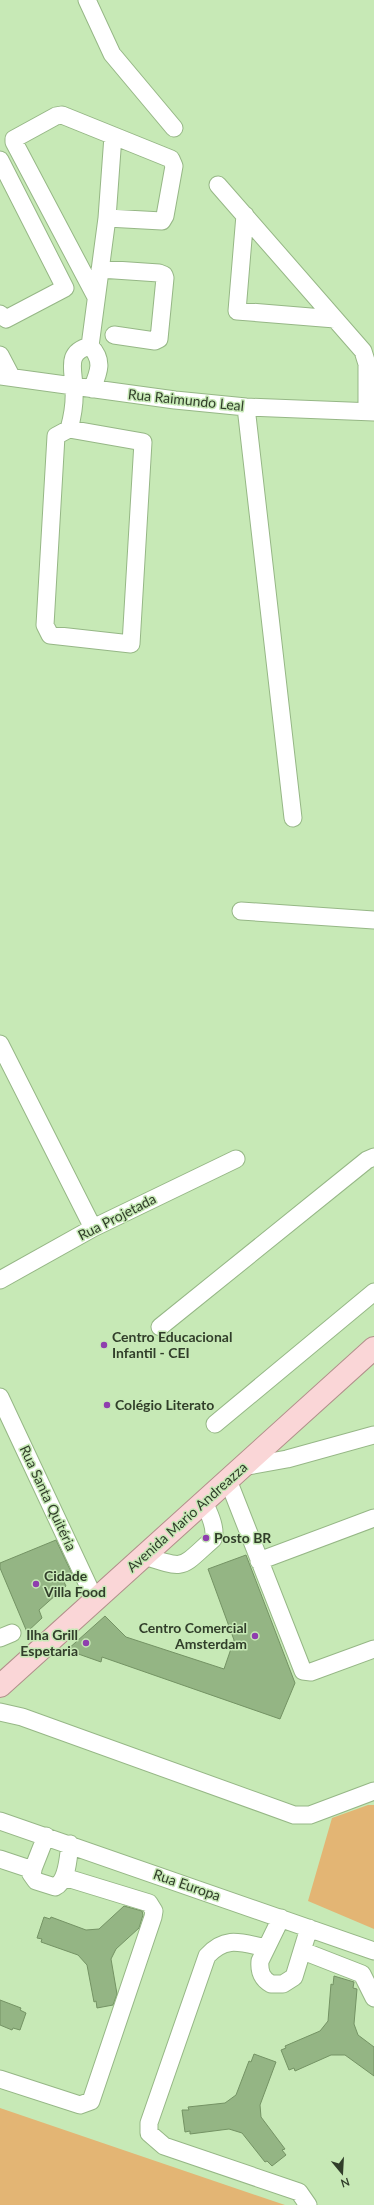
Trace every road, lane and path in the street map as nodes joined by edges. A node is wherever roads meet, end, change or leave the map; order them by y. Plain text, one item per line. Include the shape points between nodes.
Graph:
1 (87, 0) edge
2 (174, 128) dead end
3 (113, 136) junction
4 (0, 160) edge
5 (218, 185) dead end
6 (245, 215) junction
7 (107, 218) junction
8 (100, 268) junction
9 (96, 297) junction
10 (0, 314) edge
11 (335, 318) junction
12 (114, 335) dead end
13 (90, 346) junction
14 (0, 355) edge
15 (5, 376) edge
16 (74, 386) junction
17 (92, 389) junction
18 (246, 406) junction
19 (370, 412) edge
20 (69, 429) junction
21 (293, 818) dead end
22 (241, 911) dead end
23 (374, 920) edge
24 (0, 1044) edge
25 (374, 1158) edge
26 (236, 1159) dead end
27 (93, 1228) junction
28 (0, 1280) edge
29 (374, 1292) edge
30 (160, 1327) dead end
31 (374, 1348) edge
32 (0, 1398) edge
33 (216, 1424) dead end
34 (374, 1435) edge
35 (235, 1474) junction
36 (204, 1502) junction
37 (374, 1518) edge
38 (144, 1556) junction
39 (260, 1561) junction
40 (95, 1600) junction
41 (374, 1649) edge
42 (0, 1686) edge
43 (0, 1712) edge
44 (374, 1792) edge
45 (0, 1821) edge
46 (46, 1836) junction
47 (70, 1844) junction
48 (0, 1860) edge
49 (65, 1869) junction
50 (32, 1870) junction
51 (274, 1933) junction
52 (305, 1941) junction
53 (374, 1951) edge
54 (368, 1976) edge
55 (374, 1998) edge
56 (0, 2079) edge
57 (308, 2205) edge

1 - 2 street via 112,54
3 - 7 street
3 - 7 street via 171,159 174,166 162,221
3 - 9 street via 62,115 14,139
4 - 10 street via 65,288 6,319
5 - 6 street
6 - 11 street
6 - 11 street via 237,311
7 - 8 street
8 - 9 street
8 - 12 street via 159,272 165,278 159,339 155,341
9 - 13 street
11 - 19 street via 365,356
13 - 16 street via 81,348 75,355 71,366
13 - 17 street via 98,354 99,365
14 - 15 street
15 - 16 street, Rua Raimundo Leal
16 - 17 street, Rua Raimundo Leal
16 - 20 street via 74,412
17 - 18 street, Rua Raimundo Leal
18 - 19 street, Rua Raimundo Leal
18 - 21 street
20 - 20 street via 56,436 45,625 50,635 131,644 143,442
22 - 23 street
24 - 27 street
25 - 30 street via 367,1160
26 - 27 street, Rua Projetada
27 - 28 street, Rua Projetada
29 - 33 street
31 - 35 main road, Avenida Mario Andreazza
32 - 40 street, Rua Santa Quitéria
34 - 35 street
35 - 36 main road, Avenida Mario Andreazza
35 - 39 street
36 - 38 main road, Avenida Mario Andreazza
36 - 38 street via 211,1518 213,1539 183,1565 174,1566
37 - 39 street
38 - 40 main road, Avenida Mario Andreazza
39 - 41 street via 303,1671 311,1672
40 - 42 main road, Avenida Mario Andreazza
43 - 44 street via 22,1717 294,1815 310,1815
45 - 46 street, Rua Europa
46 - 47 street, Rua Europa
46 - 50 street
47 - 49 street
47 - 51 street, Rua Europa
48 - 50 street
49 - 50 street via 60,1884 55,1887 32,1878
49 - 56 street via 149,1903 154,1911 153,1917 91,2101 80,2105
51 - 52 street, Rua Europa
51 - 52 street via 260,1961 260,1972 265,1981 278,1985 294,1977
51 - 57 street via 223,1943 207,1956 149,2123 149,2133 164,2146 299,2192
52 - 53 street, Rua Europa
52 - 54 street
54 - 55 street

